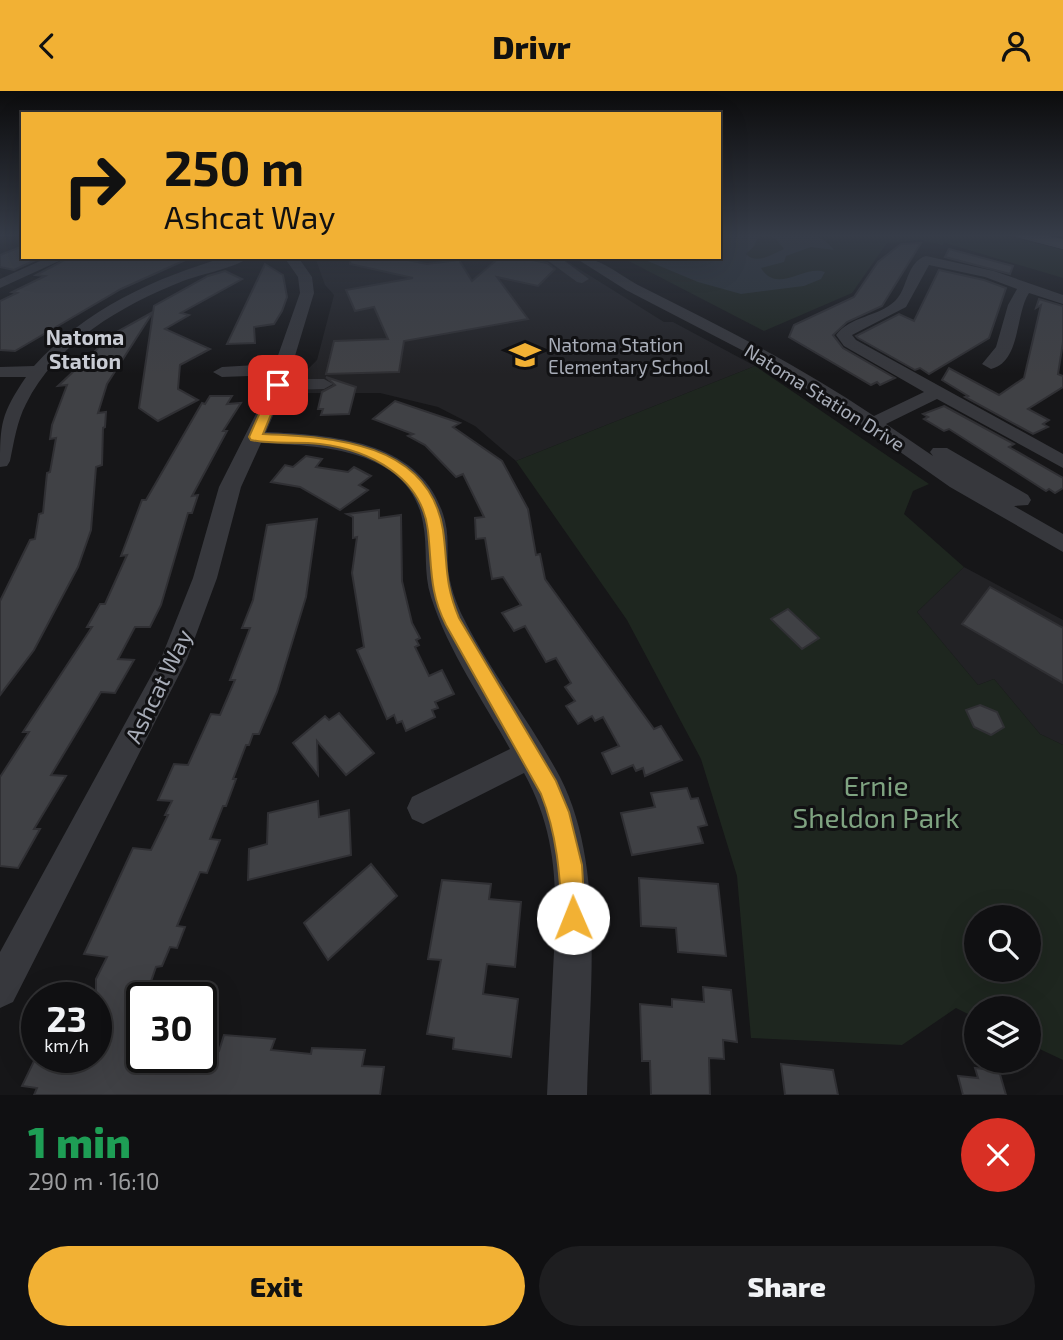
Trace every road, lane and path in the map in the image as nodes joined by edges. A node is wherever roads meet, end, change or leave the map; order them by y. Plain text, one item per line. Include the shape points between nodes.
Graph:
1 (173, 281) edge
2 (305, 281) edge
3 (621, 281) edge
4 (647, 281) edge
5 (913, 281) edge
6 (1008, 281) edge
7 (1026, 287) junction
8 (1063, 300) edge
9 (991, 364) dead end
10 (39, 371) junction
11 (0, 372) edge
12 (222, 372) dead end
13 (280, 377) junction
14 (324, 384) dead end
15 (929, 388) junction
16 (894, 395) junction
17 (911, 405) junction
18 (870, 415) junction
19 (255, 437) junction
20 (0, 461) edge
21 (1063, 462) edge
22 (1063, 525) edge
23 (1063, 544) edge
24 (530, 754) junction
25 (423, 808) dead end
26 (0, 989) edge
27 (568, 1095) edge

1 - 10 street via 132,300 75,337
2 - 13 street, Ashcat Way via 307,293
3 - 18 street, Natoma Station Drive
4 - 18 street, Natoma Station Drive via 787,356
5 - 15 street via 901,304 845,333 845,338
6 - 7 street
7 - 8 street
7 - 9 street via 1019,295 1003,352
10 - 11 street
10 - 20 street via 18,403
12 - 13 street
13 - 14 street
13 - 19 street, Ashcat Way
15 - 16 street
15 - 17 street
15 - 21 street
16 - 17 street
16 - 18 street
17 - 18 street
18 - 22 street, Natoma Station Drive
18 - 23 street, Natoma Station Drive via 969,489
19 - 24 street via 350,445 389,461 417,485 433,518 437,573 452,621
19 - 26 street, Ashcat Way via 230,487 205,578 174,659
24 - 25 street
24 - 27 street via 558,812 571,865

